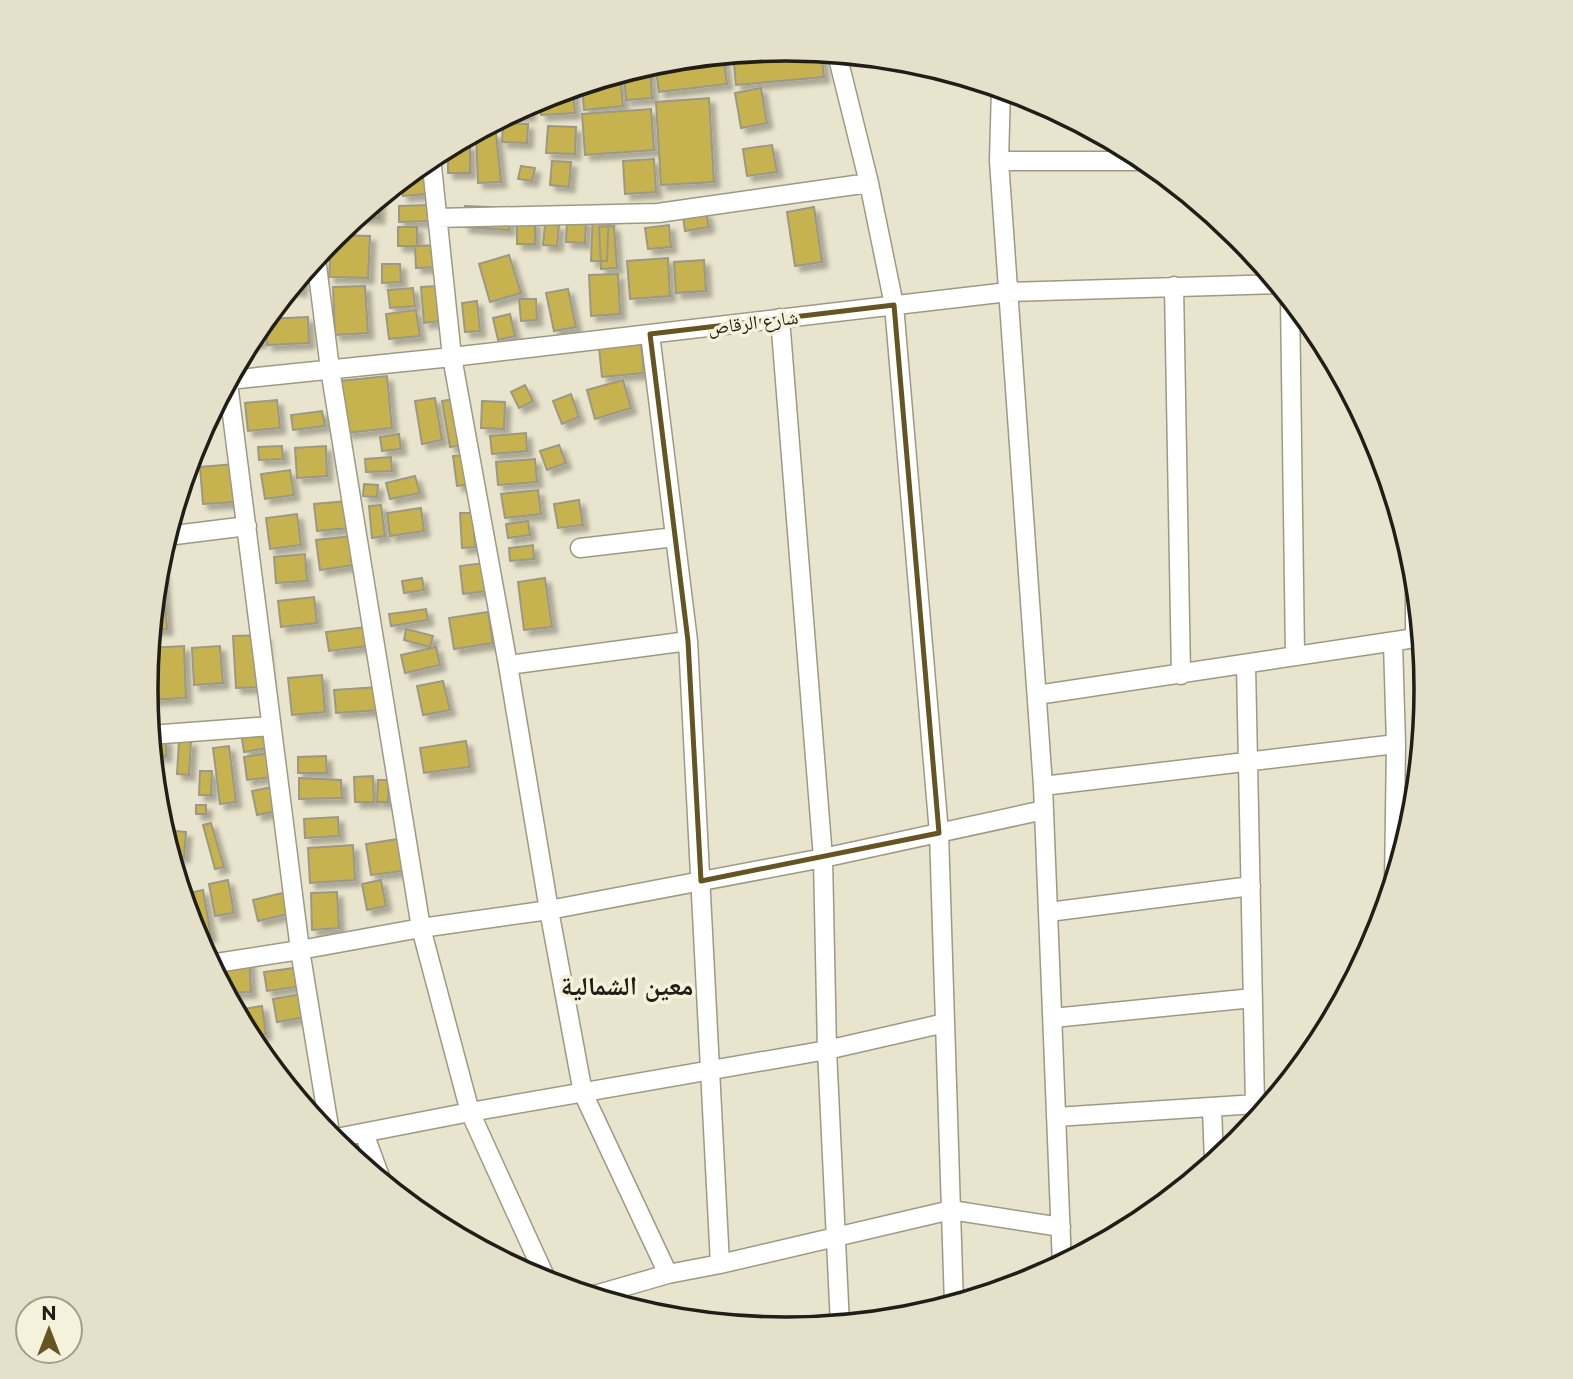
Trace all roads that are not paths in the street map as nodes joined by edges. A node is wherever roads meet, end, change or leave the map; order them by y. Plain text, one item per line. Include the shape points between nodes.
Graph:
1 (840, 64) edge
2 (1001, 100) edge
3 (999, 161) junction
4 (1126, 161) edge
5 (432, 170) edge
6 (869, 183) junction
7 (437, 218) junction
8 (318, 271) edge
9 (1266, 284) edge
10 (1174, 286) junction
11 (1008, 292) junction
12 (894, 306) junction
13 (1290, 314) edge
14 (780, 318) junction
15 (650, 334) junction
16 (452, 357) junction
17 (330, 369) junction
18 (240, 380) edge
19 (230, 398) edge
20 (247, 526) junction
21 (178, 535) edge
22 (675, 537) junction
23 (580, 548) dead end
24 (1412, 639) edge
25 (688, 641) junction
26 (1393, 643) junction
27 (1295, 655) junction
28 (508, 665) junction
29 (1246, 665) junction
30 (1181, 675) junction
31 (1037, 695) junction
32 (271, 726) junction
33 (160, 734) edge
34 (1396, 744) junction
35 (1248, 764) junction
36 (1043, 786) junction
37 (1044, 810) junction
38 (939, 833) junction
39 (1395, 846) edge
40 (823, 858) junction
41 (701, 881) junction
42 (1251, 886) junction
43 (549, 910) junction
44 (1049, 912) junction
45 (421, 928) junction
46 (300, 950) junction
47 (221, 962) edge
48 (1253, 998) junction
49 (1053, 1018) junction
50 (945, 1023) junction
51 (827, 1050) junction
52 (710, 1070) junction
53 (583, 1093) junction
54 (1264, 1098) edge
55 (1260, 1103) edge
56 (1212, 1107) junction
57 (470, 1112) junction
58 (1056, 1117) junction
59 (328, 1119) edge
60 (364, 1133) junction
61 (345, 1137) edge
62 (1214, 1150) edge
63 (376, 1165) edge
64 (951, 1210) junction
65 (1061, 1227) junction
66 (835, 1238) junction
67 (1062, 1254) edge
68 (720, 1265) junction
69 (541, 1268) edge
70 (668, 1274) junction
71 (608, 1291) edge
72 (954, 1295) edge
73 (839, 1315) edge

1 - 6 street
2 - 3 street
3 - 4 street
3 - 11 street
5 - 7 street
6 - 7 street via 658,213
6 - 12 street
7 - 16 street
8 - 17 street
9 - 10 street, شارع الرقاص
10 - 11 street, شارع الرقاص
10 - 30 street
11 - 12 street, شارع الرقاص
11 - 31 street
12 - 14 street, شارع الرقاص
12 - 38 street
13 - 27 street
14 - 15 street, شارع الرقاص
14 - 40 street
15 - 16 street, شارع الرقاص
15 - 22 street
16 - 17 street, شارع الرقاص
16 - 28 street
17 - 18 street, شارع الرقاص
17 - 45 street
19 - 20 street
20 - 21 street
20 - 32 street
22 - 23 street
22 - 25 street
24 - 26 street
25 - 28 street
25 - 41 street
26 - 27 street
26 - 34 street
27 - 29 street
28 - 43 street
29 - 30 street
29 - 35 street
30 - 31 street
31 - 36 street
32 - 33 street
32 - 46 street
34 - 35 street
34 - 39 street
35 - 36 street
35 - 42 street
36 - 37 street
37 - 38 street
37 - 44 street
38 - 40 street
38 - 50 street
40 - 41 street
40 - 51 street
41 - 43 street
41 - 52 street
42 - 44 street
42 - 48 street
43 - 45 street
43 - 53 street
44 - 49 street
45 - 46 street
45 - 57 street
46 - 47 street
46 - 59 street
48 - 49 street
48 - 54 street
49 - 58 street
50 - 51 street
50 - 64 street
51 - 52 street
51 - 66 street
52 - 53 street
52 - 68 street
53 - 57 street
53 - 70 street
55 - 56 street
56 - 58 street
56 - 62 street
57 - 60 street
57 - 69 street
58 - 65 street
60 - 61 street
60 - 63 street
64 - 65 street
64 - 66 street
64 - 72 street
65 - 67 street
66 - 68 street
66 - 73 street
68 - 70 street
70 - 71 street

